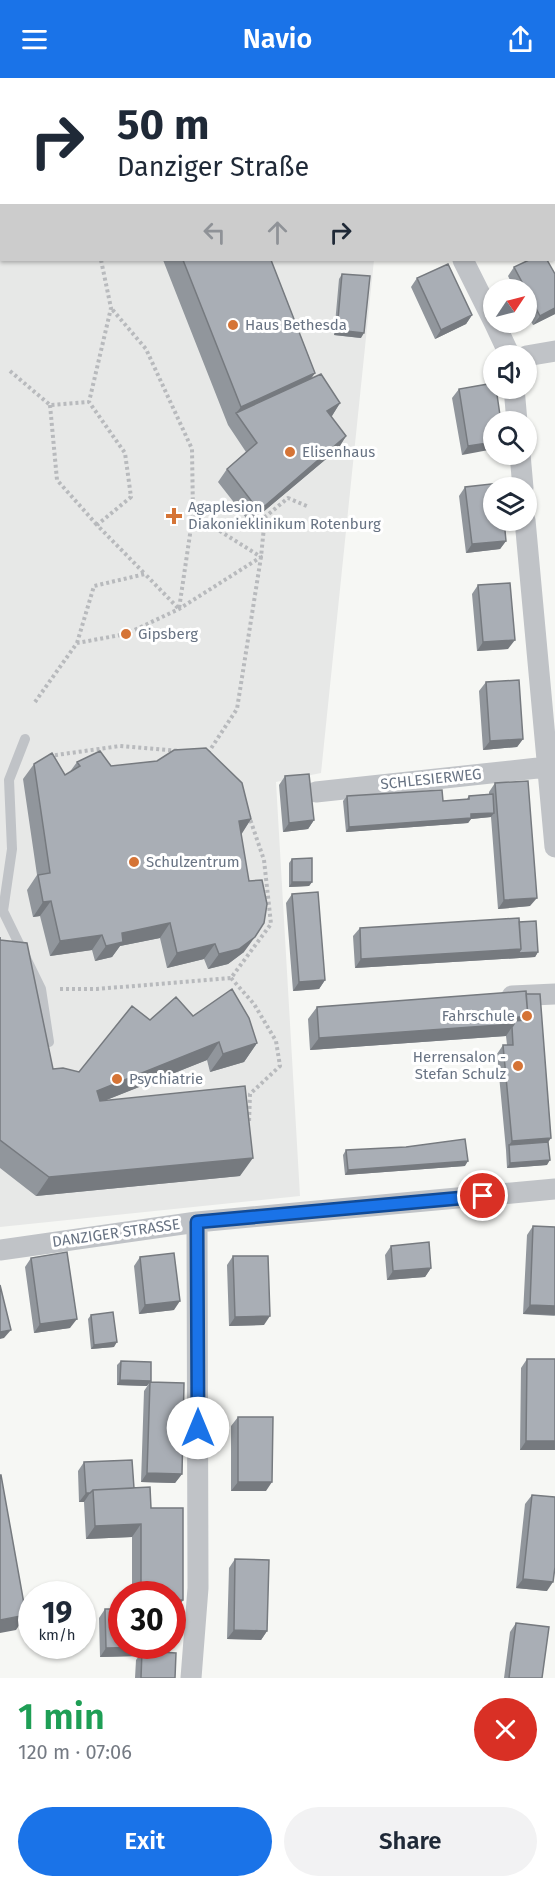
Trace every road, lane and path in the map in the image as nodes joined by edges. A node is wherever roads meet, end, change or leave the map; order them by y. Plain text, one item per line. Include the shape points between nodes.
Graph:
1 (101, 261) edge
2 (464, 261) edge
3 (483, 300) edge
4 (111, 308) junction
5 (555, 351) edge
6 (537, 354) edge
7 (10, 372) dead end
8 (89, 402) junction
9 (50, 405) junction
10 (309, 507) dead end
11 (193, 514) junction
12 (97, 525) junction
13 (526, 531) edge
14 (261, 557) junction
15 (145, 574) junction
16 (179, 609) junction
17 (77, 643) junction
18 (35, 702) dead end
19 (25, 739) dead end
20 (186, 751) edge
21 (197, 752) edge
22 (208, 753) junction
23 (48, 756) edge
24 (215, 760) edge
25 (547, 767) junction
26 (316, 792) dead end
27 (249, 816) edge
28 (555, 847) edge
29 (1, 911) edge
30 (231, 978) junction
31 (41, 989) junction
32 (555, 994) edge
33 (496, 997) edge
34 (49, 1042) edge
35 (248, 1128) edge
36 (555, 1189) edge
37 (197, 1222) junction
38 (0, 1250) edge
39 (191, 1678) edge

1 - 4 path
2 - 3 street
4 - 8 path
4 - 11 path via 146,349 192,449
5 - 6 street
7 - 9 path
8 - 9 path
8 - 12 path via 125,453 131,497
9 - 12 path via 57,480
10 - 14 path via 288,498 265,517
11 - 14 path
11 - 16 path
12 - 15 path
13 - 25 street
14 - 16 path
14 - 22 path via 237,709
15 - 16 path
15 - 17 path via 94,586
16 - 17 path via 126,634
17 - 18 path
19 - 29 lane via 9,780 12,849
20 - 23 path via 120,746
21 - 22 path
22 - 24 path
25 - 26 street, SCHLESIERWEG
25 - 28 street
27 - 30 path via 264,860 271,924
29 - 31 lane
30 - 31 path via 97,989
30 - 35 path via 254,1004 276,1041 280,1066 250,1094
31 - 34 lane
32 - 33 street
36 - 37 street, DANZIGER STRASSE
37 - 38 street, DANZIGER STRASSE
37 - 39 street via 198,1588

